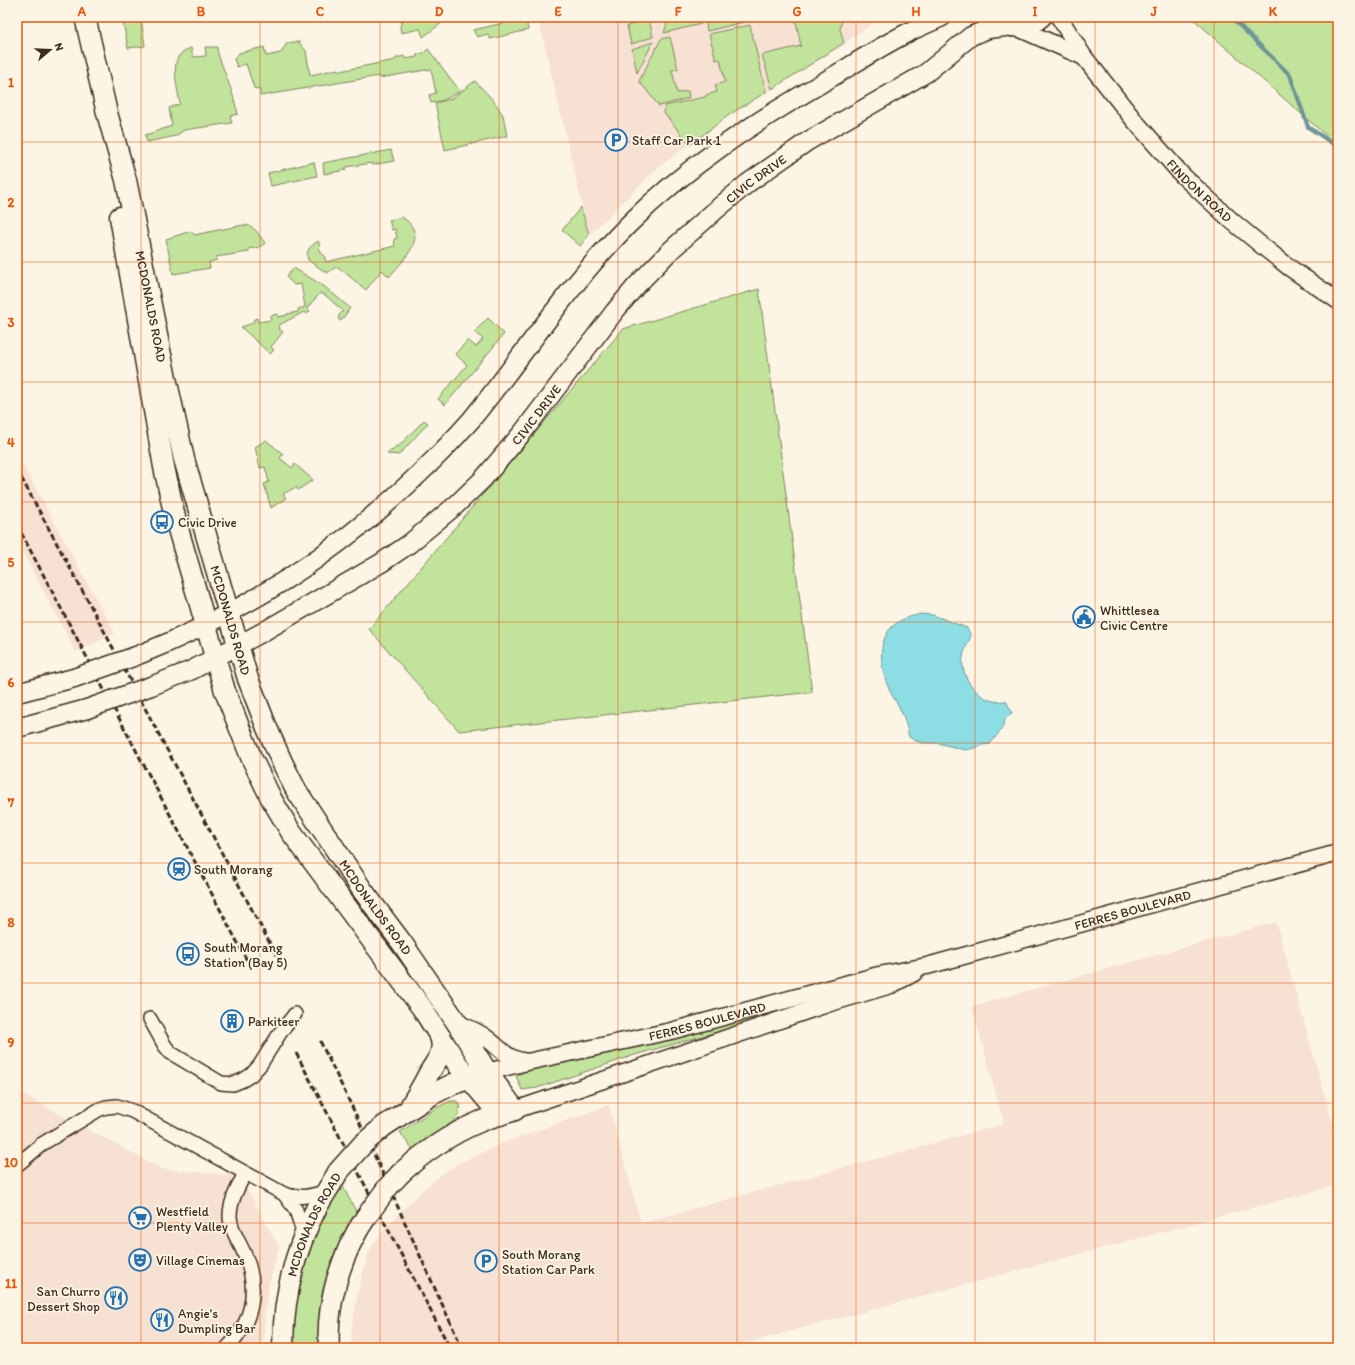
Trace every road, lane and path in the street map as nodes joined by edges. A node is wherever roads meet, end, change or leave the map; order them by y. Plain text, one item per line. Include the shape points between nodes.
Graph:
1 (85, 17) edge
2 (942, 17) edge
3 (990, 17) edge
4 (1042, 17) edge
5 (1059, 17) edge
6 (1012, 27) junction
7 (1084, 56) junction
8 (108, 113) junction
9 (1338, 301) edge
10 (229, 613) junction
11 (206, 626) junction
12 (238, 646) junction
13 (215, 658) junction
14 (17, 693) edge
15 (17, 728) edge
16 (1338, 853) edge
17 (927, 966) junction
18 (295, 1014) dead end
19 (150, 1019) dead end
20 (457, 1023) junction
21 (440, 1038) junction
22 (528, 1062) junction
23 (488, 1072) junction
24 (469, 1078) junction
25 (409, 1109) junction
26 (507, 1113) junction
27 (17, 1165) edge
28 (245, 1173) junction
29 (325, 1192) junction
30 (284, 1194) junction
31 (304, 1235) junction
32 (227, 1348) edge
33 (283, 1348) edge
34 (329, 1348) edge

1 - 8 main road, MCDONALDS ROAD
2 - 10 main road via 908,33 749,126 668,187 593,261 468,422 398,494 331,549 275,587
3 - 6 main road via 995,22
4 - 6 main road, CIVIC DRIVE via 1029,26
5 - 7 street, FINDON ROAD
6 - 7 street, FINDON ROAD
6 - 12 main road, CIVIC DRIVE via 988,29 971,36 926,73 808,141 748,183 671,250 637,285 591,341 508,452 456,505 409,544 381,563
7 - 9 street, FINDON ROAD via 1134,120 1182,175 1261,245
8 - 10 main road, MCDONALDS ROAD via 126,180 184,459
8 - 11 main road, MCDONALDS ROAD via 115,187 164,467 176,522
10 - 11 main road
10 - 12 main road, MCDONALDS ROAD
11 - 13 main road, MCDONALDS ROAD
11 - 14 main road, bridge via 136,656 74,678
12 - 13 main road, CIVIC DRIVE
12 - 20 main road, MCDONALDS ROAD via 267,728 296,790 363,891
13 - 15 main road, CIVIC DRIVE, bridge via 192,670 87,709
13 - 21 main road, MCDONALDS ROAD via 250,757 283,821 422,1008
16 - 17 street, FERRES BOULEVARD
17 - 22 street, FERRES BOULEVARD via 878,975 671,1032
17 - 26 street, FERRES BOULEVARD via 891,985 827,1004
18 - 19 street via 260,1065 251,1075 234,1084 221,1082 171,1053
20 - 22 street via 473,1029 515,1060
20 - 23 main road, MCDONALDS ROAD
21 - 24 main road, MCDONALDS ROAD
21 - 25 main road, MCDONALDS ROAD via 442,1051 439,1060
22 - 23 street, FERRES BOULEVARD
23 - 24 main road, MCDONALDS ROAD
23 - 26 main road, MCDONALDS ROAD
24 - 25 main road, MCDONALDS ROAD via 433,1094
24 - 26 main road, MCDONALDS ROAD
25 - 29 main road, MCDONALDS ROAD, bridge via 363,1144 338,1172
26 - 34 main road, bridge via 473,1125 442,1142 422,1155 388,1187 359,1227 348,1249 334,1295
27 - 28 street via 42,1144 94,1111 117,1106 132,1111
28 - 30 street
28 - 32 street via 233,1199 230,1217 251,1274 252,1297 246,1324
29 - 30 street via 303,1197
29 - 31 main road, MCDONALDS ROAD
30 - 31 street via 296,1210
31 - 33 main road, MCDONALDS ROAD via 289,1287

